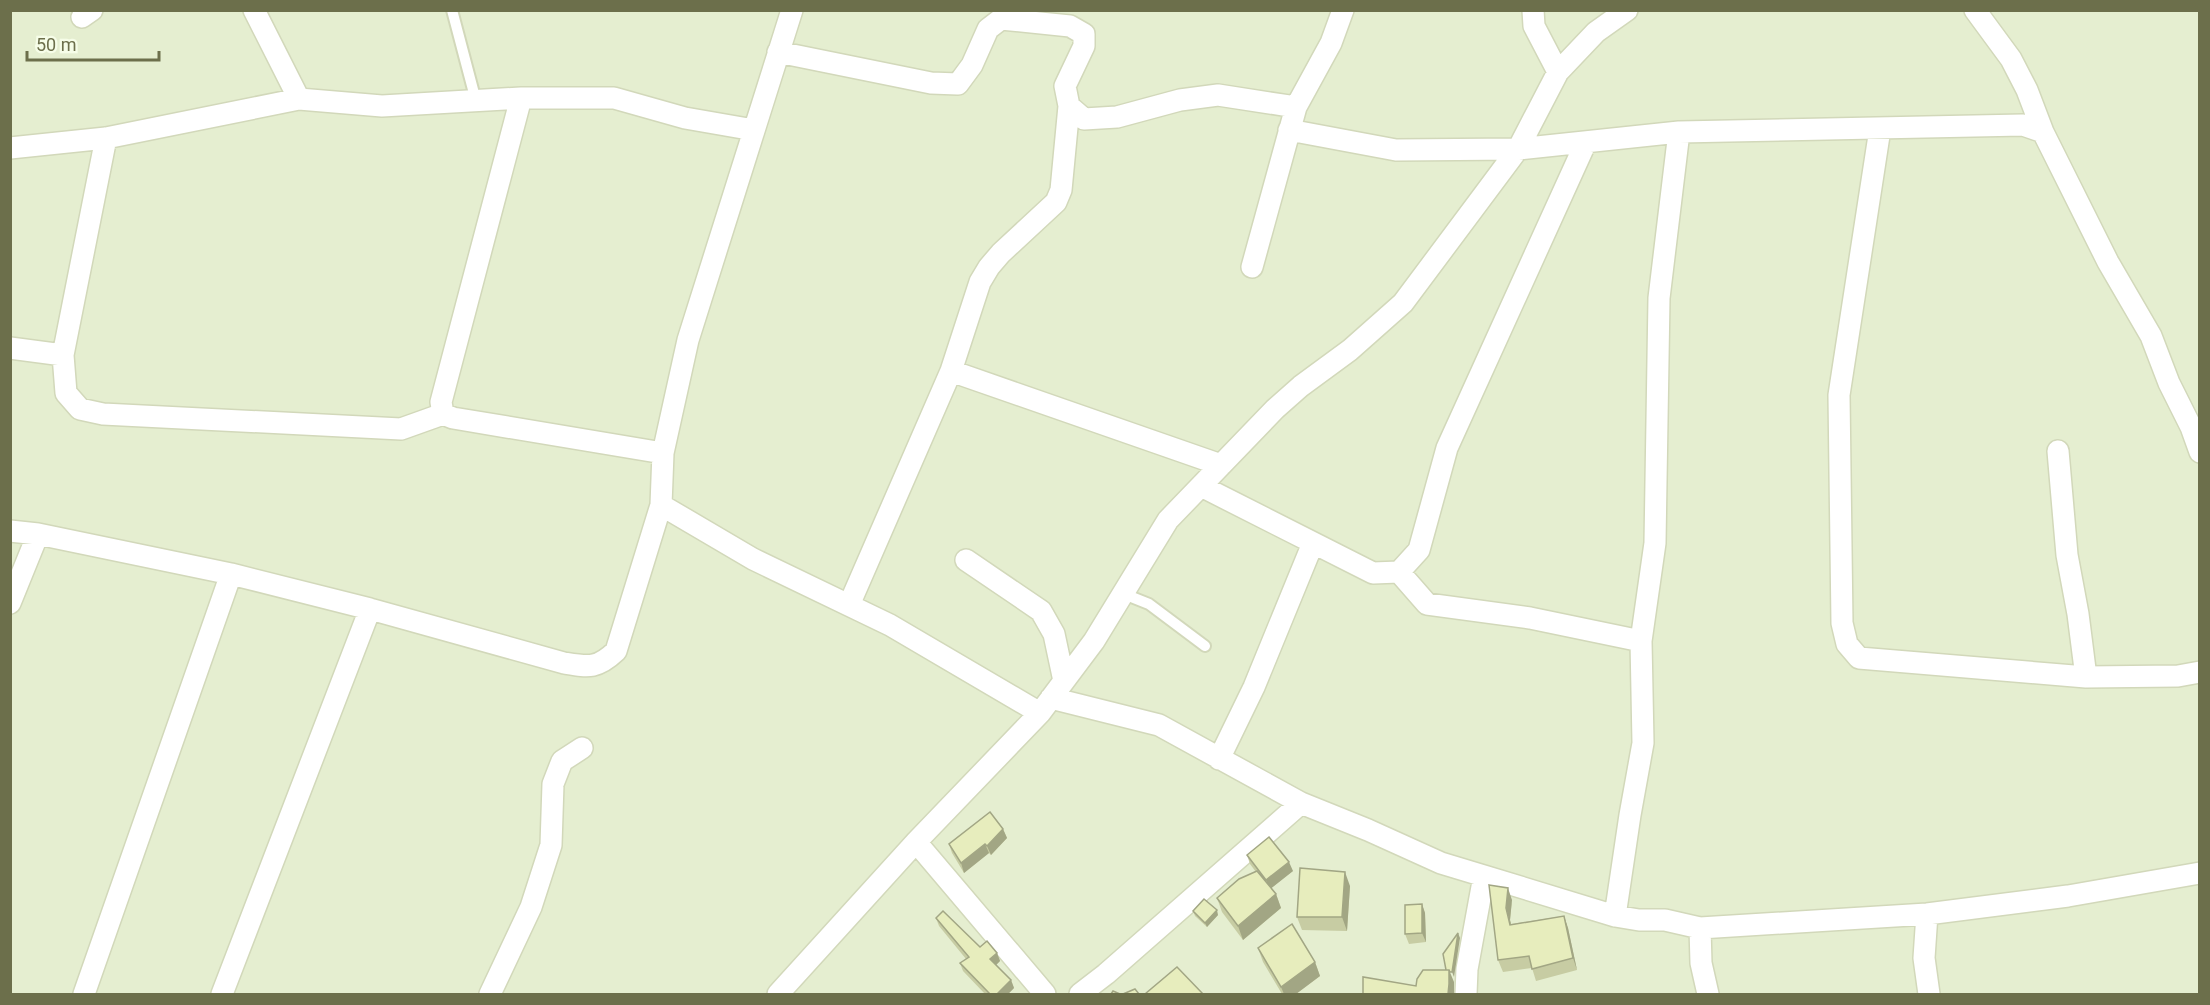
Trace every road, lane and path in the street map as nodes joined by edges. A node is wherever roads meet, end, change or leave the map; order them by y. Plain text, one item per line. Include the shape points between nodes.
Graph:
1 (254, 10) edge
2 (452, 10) edge
3 (1343, 10) edge
4 (1533, 10) edge
5 (1627, 10) edge
6 (1975, 10) edge
7 (787, 14) edge
8 (778, 52) junction
9 (1558, 72) junction
10 (521, 98) junction
11 (299, 99) junction
12 (476, 101) junction
13 (1069, 106) junction
14 (1296, 107) junction
15 (1880, 129) junction
16 (754, 130) junction
17 (1289, 130) junction
18 (1678, 132) junction
19 (2043, 132) junction
20 (106, 138) junction
21 (1586, 142) junction
22 (10, 148) edge
23 (1518, 149) junction
24 (1252, 267) dead end
25 (10, 348) edge
26 (63, 355) junction
27 (951, 371) junction
28 (443, 414) junction
29 (2058, 451) dead end
30 (2199, 452) edge
31 (663, 453) junction
32 (1221, 465) junction
33 (1201, 486) junction
34 (661, 506) junction
35 (10, 531) edge
36 (38, 534) junction
37 (1313, 543) junction
38 (966, 560) dead end
39 (1399, 572) junction
40 (231, 574) junction
41 (1124, 594) junction
42 (10, 603) edge
43 (849, 604) junction
44 (370, 609) junction
45 (1641, 641) junction
46 (1205, 646) dead end
47 (2199, 672) edge
48 (2086, 677) junction
49 (1052, 697) junction
50 (582, 748) dead end
51 (1219, 759) junction
52 (1301, 803) junction
53 (916, 842) junction
54 (2199, 873) edge
55 (1484, 876) junction
56 (1927, 914) junction
57 (1615, 916) junction
58 (1700, 928) junction
59 (84, 994) edge
60 (222, 994) edge
61 (490, 994) edge
62 (778, 994) edge
63 (1045, 994) edge
64 (1080, 994) edge
65 (1466, 994) edge
66 (1708, 994) edge
67 (1929, 994) edge

1 - 11 street
2 - 12 lane
3 - 14 street via 1331,43
4 - 9 street via 1534,26
5 - 9 street via 1596,32
6 - 19 street via 2011,59
7 - 8 street
8 - 13 street via 932,83 958,84 972,65 988,29 1000,19 1070,26 1084,34 1084,46 1065,86
8 - 16 street
9 - 23 street
10 - 12 street
10 - 16 street via 614,98 685,118
10 - 28 street via 441,402
11 - 12 street via 382,106
11 - 20 street
13 - 14 street via 1084,119 1117,117 1180,100 1218,95
13 - 27 street via 1061,190 1056,202 989,267 980,282
14 - 17 street
15 - 18 street
15 - 19 street via 2023,125
15 - 48 street via 1839,395 1842,623 1847,645 1859,658
16 - 31 street via 688,340
17 - 23 street via 1396,150
17 - 24 street
18 - 21 street
18 - 45 street via 1659,298 1655,543
19 - 30 street via 2108,262 2151,336
20 - 22 street
20 - 26 street
21 - 23 street
21 - 39 street via 1447,448 1419,550
23 - 32 street via 1403,303 1275,409
25 - 26 street
26 - 28 street via 66,393 80,409 103,414 401,429
27 - 32 street
27 - 43 street
28 - 31 street
29 - 48 street via 2067,555
31 - 34 street
32 - 33 street
33 - 37 street
33 - 41 street via 1168,520
34 - 43 street via 753,559
34 - 44 street via 616,651 603,664 564,663
35 - 36 street
36 - 40 street
36 - 42 street
37 - 39 street via 1373,573
37 - 51 street via 1254,687
38 - 49 street via 1041,611 1054,634
39 - 45 street via 1427,604 1530,618
40 - 44 street
40 - 59 street
41 - 46 lane via 1149,604
41 - 49 street
43 - 49 street
44 - 60 street
45 - 57 street via 1643,743
47 - 48 street via 2178,676
49 - 51 street via 1159,725
49 - 53 street
50 - 61 street via 562,761 553,784 551,845 531,907
51 - 52 street
52 - 55 street via 1441,863
52 - 64 street
53 - 62 street
53 - 63 street
54 - 56 street via 2068,896
55 - 57 street
55 - 65 street
56 - 58 street
56 - 67 street via 1924,958
57 - 58 street via 1665,920
58 - 66 street via 1701,963

